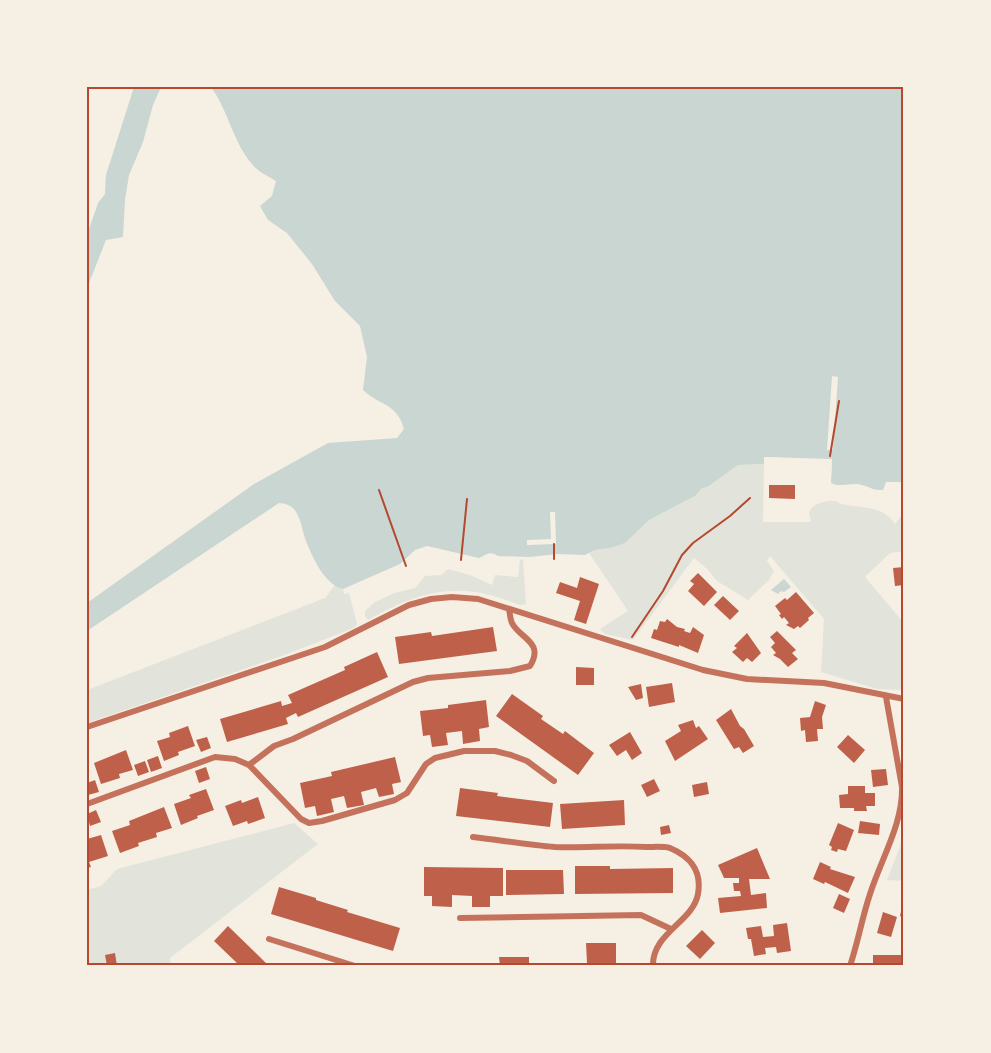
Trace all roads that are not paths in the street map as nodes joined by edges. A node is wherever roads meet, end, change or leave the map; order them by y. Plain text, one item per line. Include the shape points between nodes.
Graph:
1 (509, 609) junction
2 (886, 697) junction
3 (904, 699) edge
4 (87, 727) edge
5 (249, 765) junction
6 (555, 781) dead end
7 (87, 804) edge
8 (473, 837) dead end
9 (460, 918) dead end
10 (671, 929) junction
11 (269, 939) dead end
12 (355, 966) edge
13 (652, 966) edge
14 (850, 966) edge

1 - 2 street via 727,676 824,682
1 - 4 street via 467,597 409,605 325,647
1 - 5 street via 510,621 530,640 530,666 413,682 274,746
2 - 3 street
2 - 14 street via 903,800
5 - 6 street via 293,813 309,823 395,800 407,793 426,764 464,751 511,755
5 - 7 street via 215,757
8 - 10 street via 555,847 668,848 690,859 699,888 693,907
9 - 10 street via 641,915
10 - 13 street via 656,950
11 - 12 street

